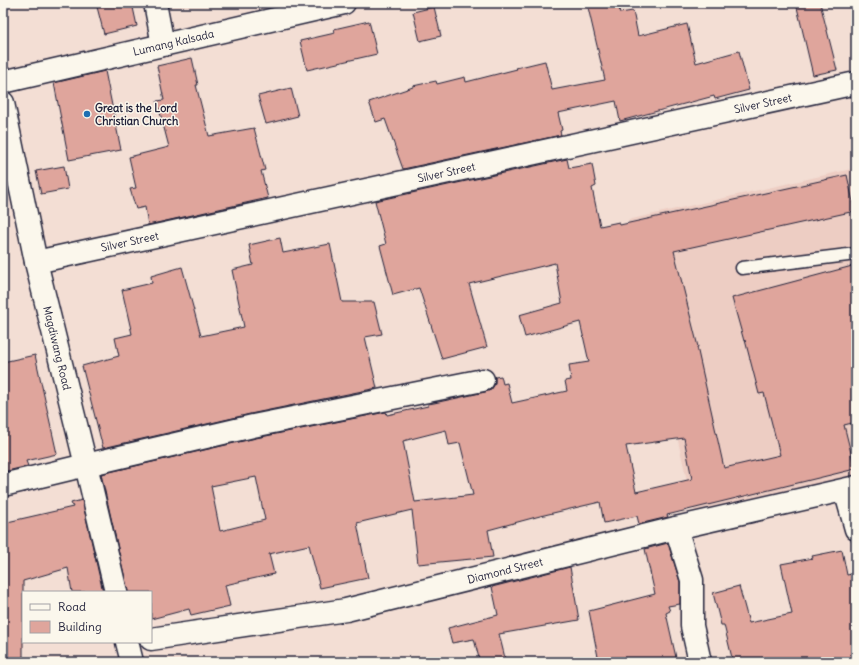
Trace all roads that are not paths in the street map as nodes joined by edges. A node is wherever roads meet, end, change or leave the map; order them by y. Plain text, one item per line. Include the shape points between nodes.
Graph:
1 (154, 3) edge
2 (344, 3) edge
3 (163, 45) junction
4 (3, 82) edge
5 (856, 83) edge
6 (3, 103) edge
7 (856, 254) edge
8 (36, 262) junction
9 (742, 268) dead end
10 (483, 380) dead end
11 (86, 465) junction
12 (3, 485) edge
13 (850, 489) edge
14 (676, 528) junction
15 (856, 529) edge
16 (116, 591) edge
17 (152, 639) edge
18 (700, 662) edge

1 - 3 street
2 - 3 street, Lumang Kalsada
3 - 4 street, Lumang Kalsada
5 - 8 street, Silver Street
6 - 8 street, Magdiwang Road
7 - 9 lane
8 - 11 street, Magdiwang Road
10 - 11 street via 253,426
11 - 12 street
11 - 16 street, Magdiwang Road
13 - 14 street, Diamond Street
13 - 15 street
14 - 17 street, Diamond Street via 346,610
14 - 18 street via 692,580 692,626

